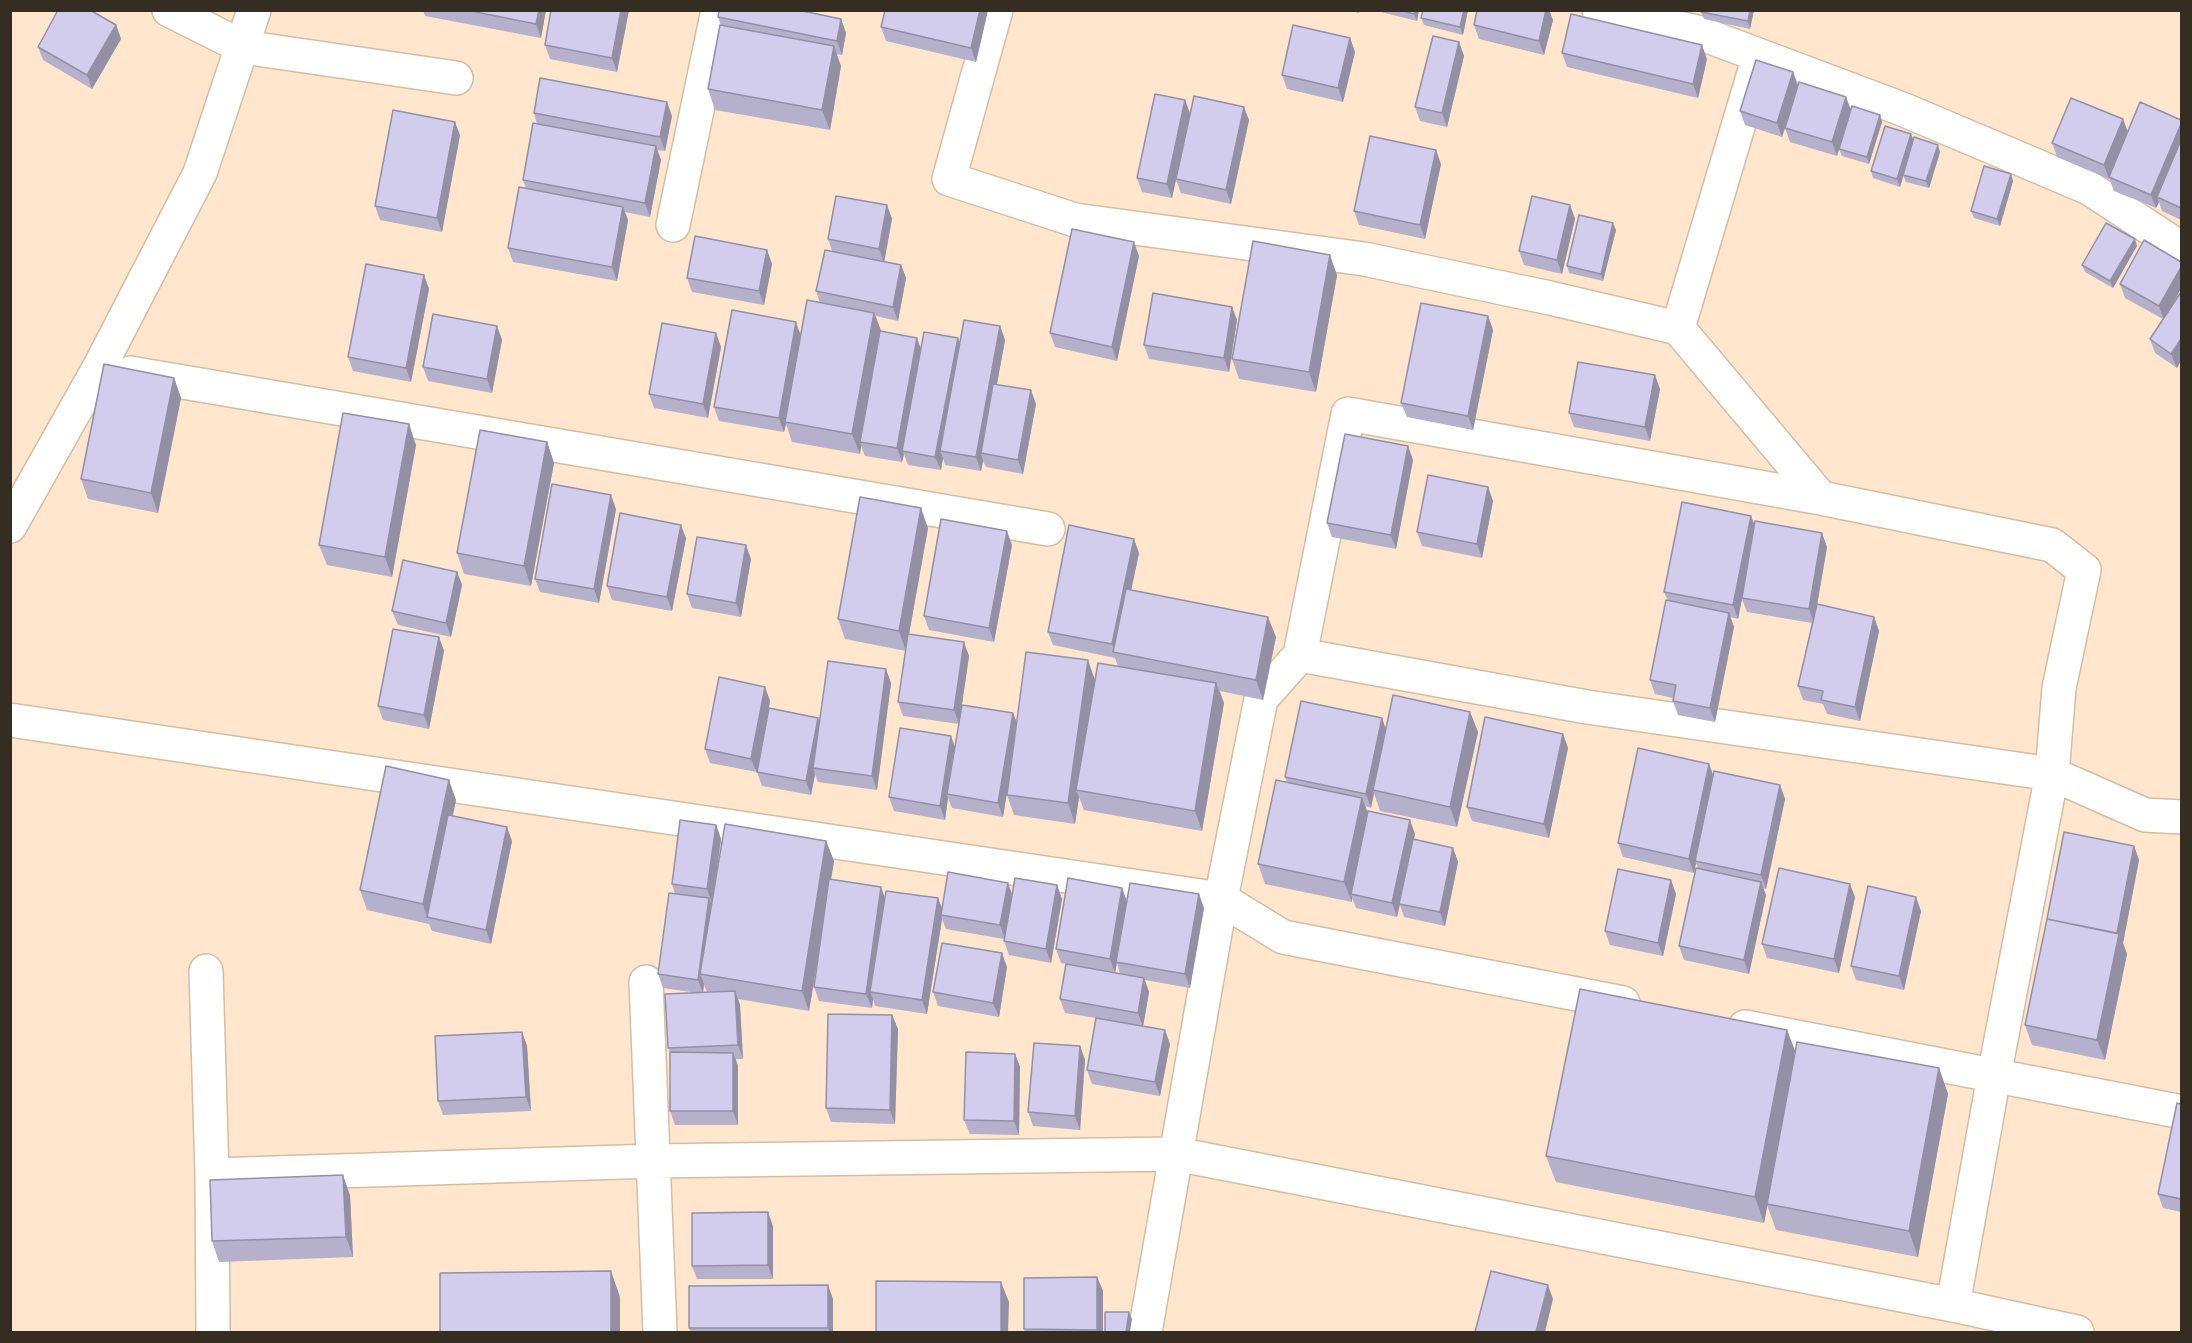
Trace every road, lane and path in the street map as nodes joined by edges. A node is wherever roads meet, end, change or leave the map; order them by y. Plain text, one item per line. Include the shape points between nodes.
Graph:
1 (169, 10) edge
2 (254, 10) edge
3 (718, 10) edge
4 (996, 10) edge
5 (1599, 10) edge
6 (243, 47) junction
7 (1759, 56) junction
8 (456, 78) dead end
9 (673, 225) dead end
10 (2181, 249) edge
11 (1678, 328) junction
12 (99, 368) junction
13 (1821, 498) junction
14 (10, 526) edge
15 (1048, 529) dead end
16 (1300, 655) junction
17 (10, 720) edge
18 (2052, 774) junction
19 (2181, 817) edge
20 (1221, 899) junction
21 (206, 971) dead end
22 (646, 982) dead end
23 (1656, 1010) edge
24 (1714, 1021) edge
25 (1994, 1076) junction
26 (2181, 1112) edge
27 (1176, 1154) junction
28 (653, 1161) junction
29 (212, 1174) junction
30 (1953, 1305) junction
31 (213, 1332) edge
32 (660, 1332) edge
33 (1145, 1332) edge
34 (2077, 1332) edge

1 - 6 street
2 - 6 street
3 - 9 street
4 - 11 street via 949,179 1075,220 1364,259
5 - 7 street via 1697,32
6 - 8 street
6 - 12 street via 200,173
7 - 10 street via 1902,108 2089,188
7 - 11 street
11 - 13 street
12 - 14 street
12 - 15 street
13 - 16 street via 1348,414
13 - 18 street via 2052,545 2084,570 2059,688
16 - 18 street via 1587,706
16 - 20 street via 1261,699
17 - 20 street
18 - 19 street via 2145,815
18 - 25 street
20 - 23 street via 1283,937
20 - 27 street
21 - 29 street
22 - 28 street
24 - 25 street
25 - 26 street
25 - 30 street
27 - 28 street
27 - 30 street
27 - 33 street
28 - 29 street
28 - 32 street
29 - 31 street
30 - 34 street

